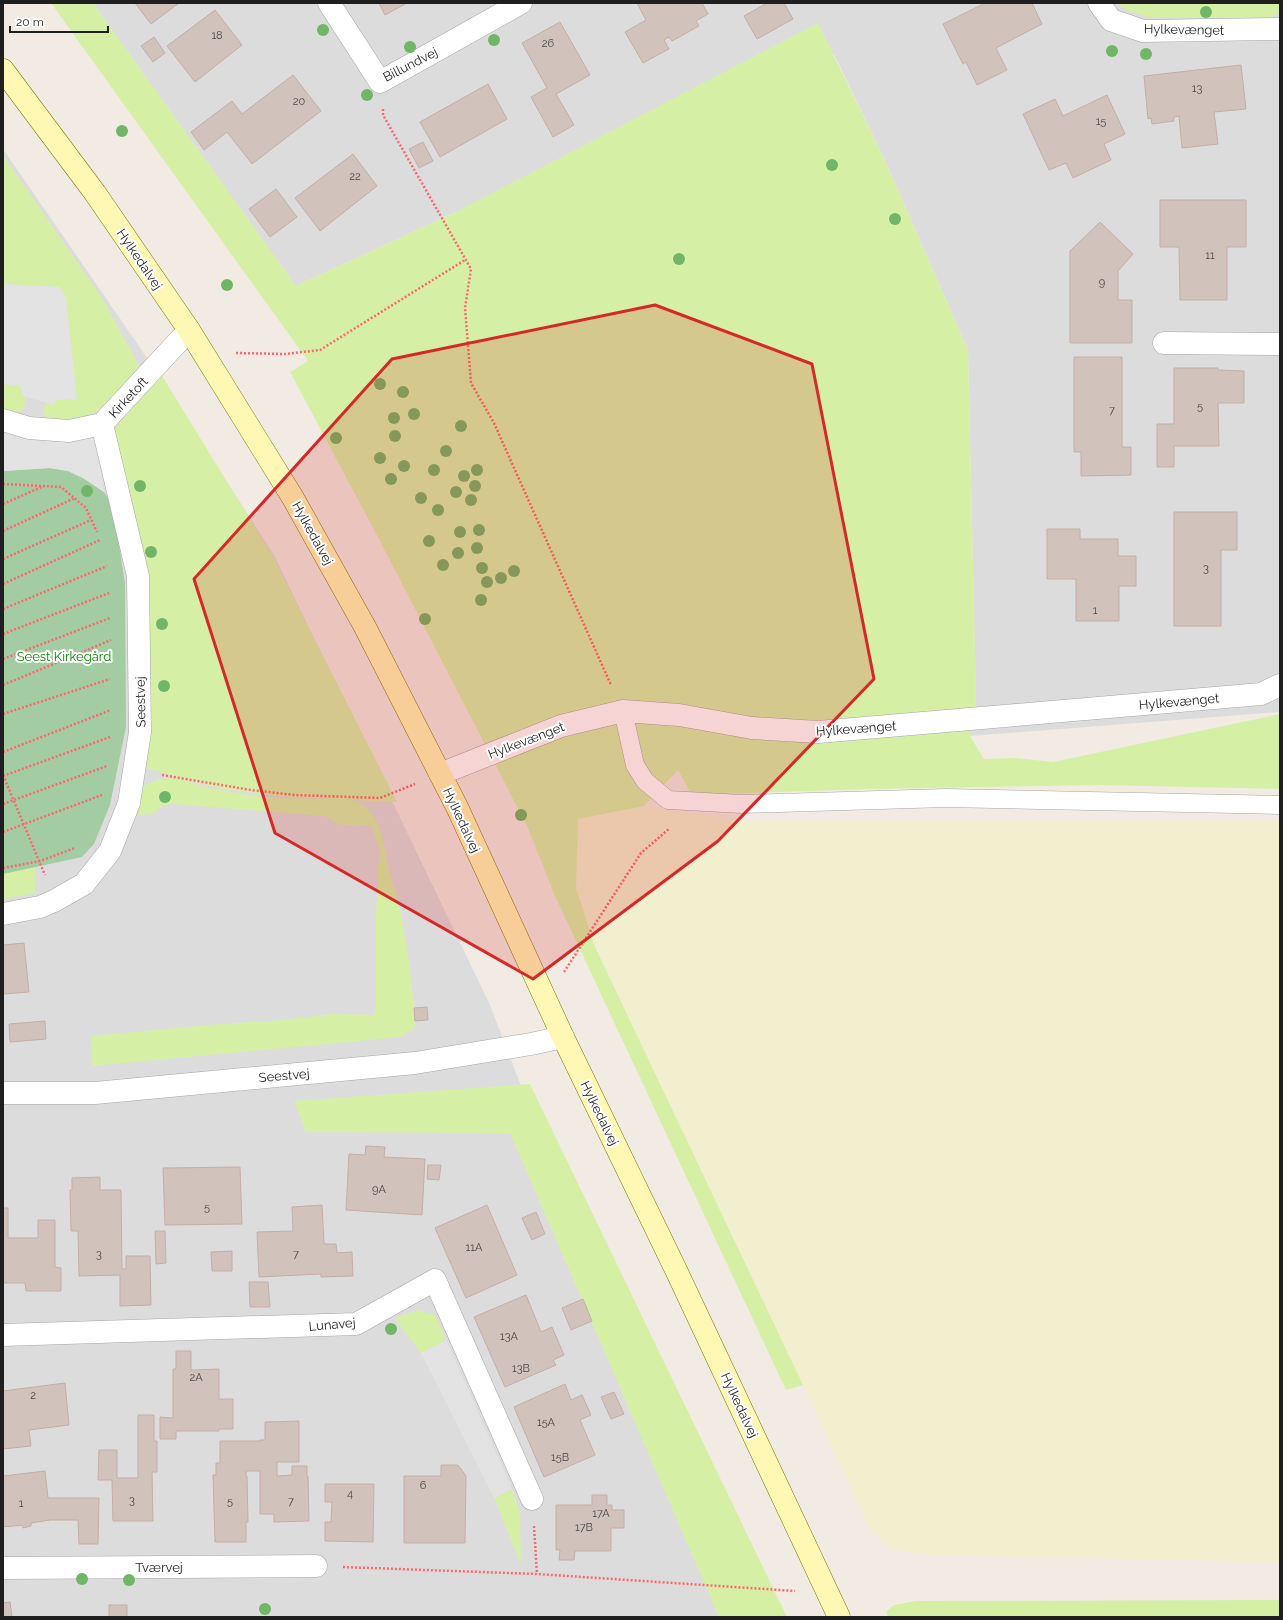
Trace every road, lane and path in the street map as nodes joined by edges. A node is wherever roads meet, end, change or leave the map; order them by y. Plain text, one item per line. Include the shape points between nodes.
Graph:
1 (329, 3) edge
2 (521, 3) edge
3 (1099, 3) edge
4 (1280, 29) edge
5 (3, 70) edge
6 (380, 82) junction
7 (465, 260) junction
8 (189, 330) junction
9 (1164, 343) dead end
10 (1280, 344) edge
11 (203, 351) junction
12 (3, 420) edge
13 (102, 424) junction
14 (3, 484) edge
15 (44, 486) junction
16 (75, 498) junction
17 (3, 504) edge
18 (91, 520) junction
19 (3, 531) edge
20 (100, 540) junction
21 (103, 546) dead end
22 (3, 559) edge
23 (107, 559) dead end
24 (108, 566) junction
25 (109, 572) dead end
26 (3, 584) edge
27 (112, 598) dead end
28 (3, 609) edge
29 (114, 617) dead end
30 (3, 634) edge
31 (114, 647) dead end
32 (3, 659) edge
33 (112, 684) dead end
34 (3, 685) edge
35 (1280, 685) edge
36 (112, 703) dead end
37 (112, 710) junction
38 (623, 711) junction
39 (3, 714) edge
40 (112, 716) dead end
41 (111, 730) dead end
42 (111, 737) junction
43 (111, 741) dead end
44 (3, 752) edge
45 (108, 759) dead end
46 (107, 765) junction
47 (106, 773) dead end
48 (440, 774) junction
49 (3, 775) edge
50 (134, 777) junction
51 (14, 800) junction
52 (102, 800) dead end
53 (699, 802) junction
54 (3, 804) edge
55 (1280, 805) edge
56 (24, 824) junction
57 (3, 832) edge
58 (76, 848) dead end
59 (40, 861) junction
60 (3, 868) edge
61 (3, 914) edge
62 (546, 999) junction
63 (563, 1037) junction
64 (3, 1093) edge
65 (3, 1335) edge
66 (532, 1499) joint
67 (316, 1566) joint
68 (3, 1568) edge
69 (537, 1574) junction
70 (828, 1593) junction
71 (839, 1617) edge

1 - 6 street, Billundvej
2 - 6 street, Billundvej
3 - 4 street, Hylkevænget via 1111,20 1143,31
5 - 8 street, Hylkedalvej via 95,192
6 - 7 path via 383,115
7 - 11 path via 320,350 285,354
7 - 38 path via 471,269 465,308 471,383 494,423
8 - 11 street, Hylkedalvej
8 - 13 street, Kirketoft
9 - 10 street
11 - 48 street, Hylkedalvej via 293,498 365,627
12 - 13 street, Kirketoft via 29,428 69,431
13 - 50 street, Seestvej via 138,576 140,732
14 - 15 path
15 - 16 path via 61,487
15 - 17 path
16 - 18 path via 86,508
16 - 19 path
18 - 20 path
18 - 22 path
20 - 21 path
20 - 26 path
23 - 24 path
24 - 25 path
24 - 28 path
27 - 30 path via 112,592
29 - 32 path
31 - 34 path via 114,639
33 - 39 path via 113,678
35 - 38 street, Hylkevænget via 1261,694 818,732 752,728 679,715
36 - 37 path
37 - 40 path
37 - 44 path
38 - 48 street, Hylkevænget via 561,726
38 - 53 lane via 635,765 645,781 668,800
41 - 42 path
42 - 43 path
42 - 49 path
45 - 46 path
46 - 47 path
46 - 51 path
48 - 50 path via 380,798 294,795 158,775
48 - 62 street, Hylkedalvej
49 - 51 path
50 - 61 street, Seestvej via 129,803 110,850 84,884 40,908
51 - 54 path
51 - 56 path
52 - 56 path via 103,794
53 - 55 lane via 742,804 946,798
53 - 62 path via 641,854
56 - 57 path
56 - 59 path
58 - 59 path
59 - 60 path
62 - 63 street, Hylkedalvej
63 - 64 street, Seestvej via 407,1063 95,1093
63 - 70 street, Hylkedalvej
65 - 66 street, Lunavej via 356,1324 435,1280
66 - 69 path
67 - 68 street, Tværvej
67 - 69 path
69 - 70 path
70 - 71 street, Hylkedalvej

